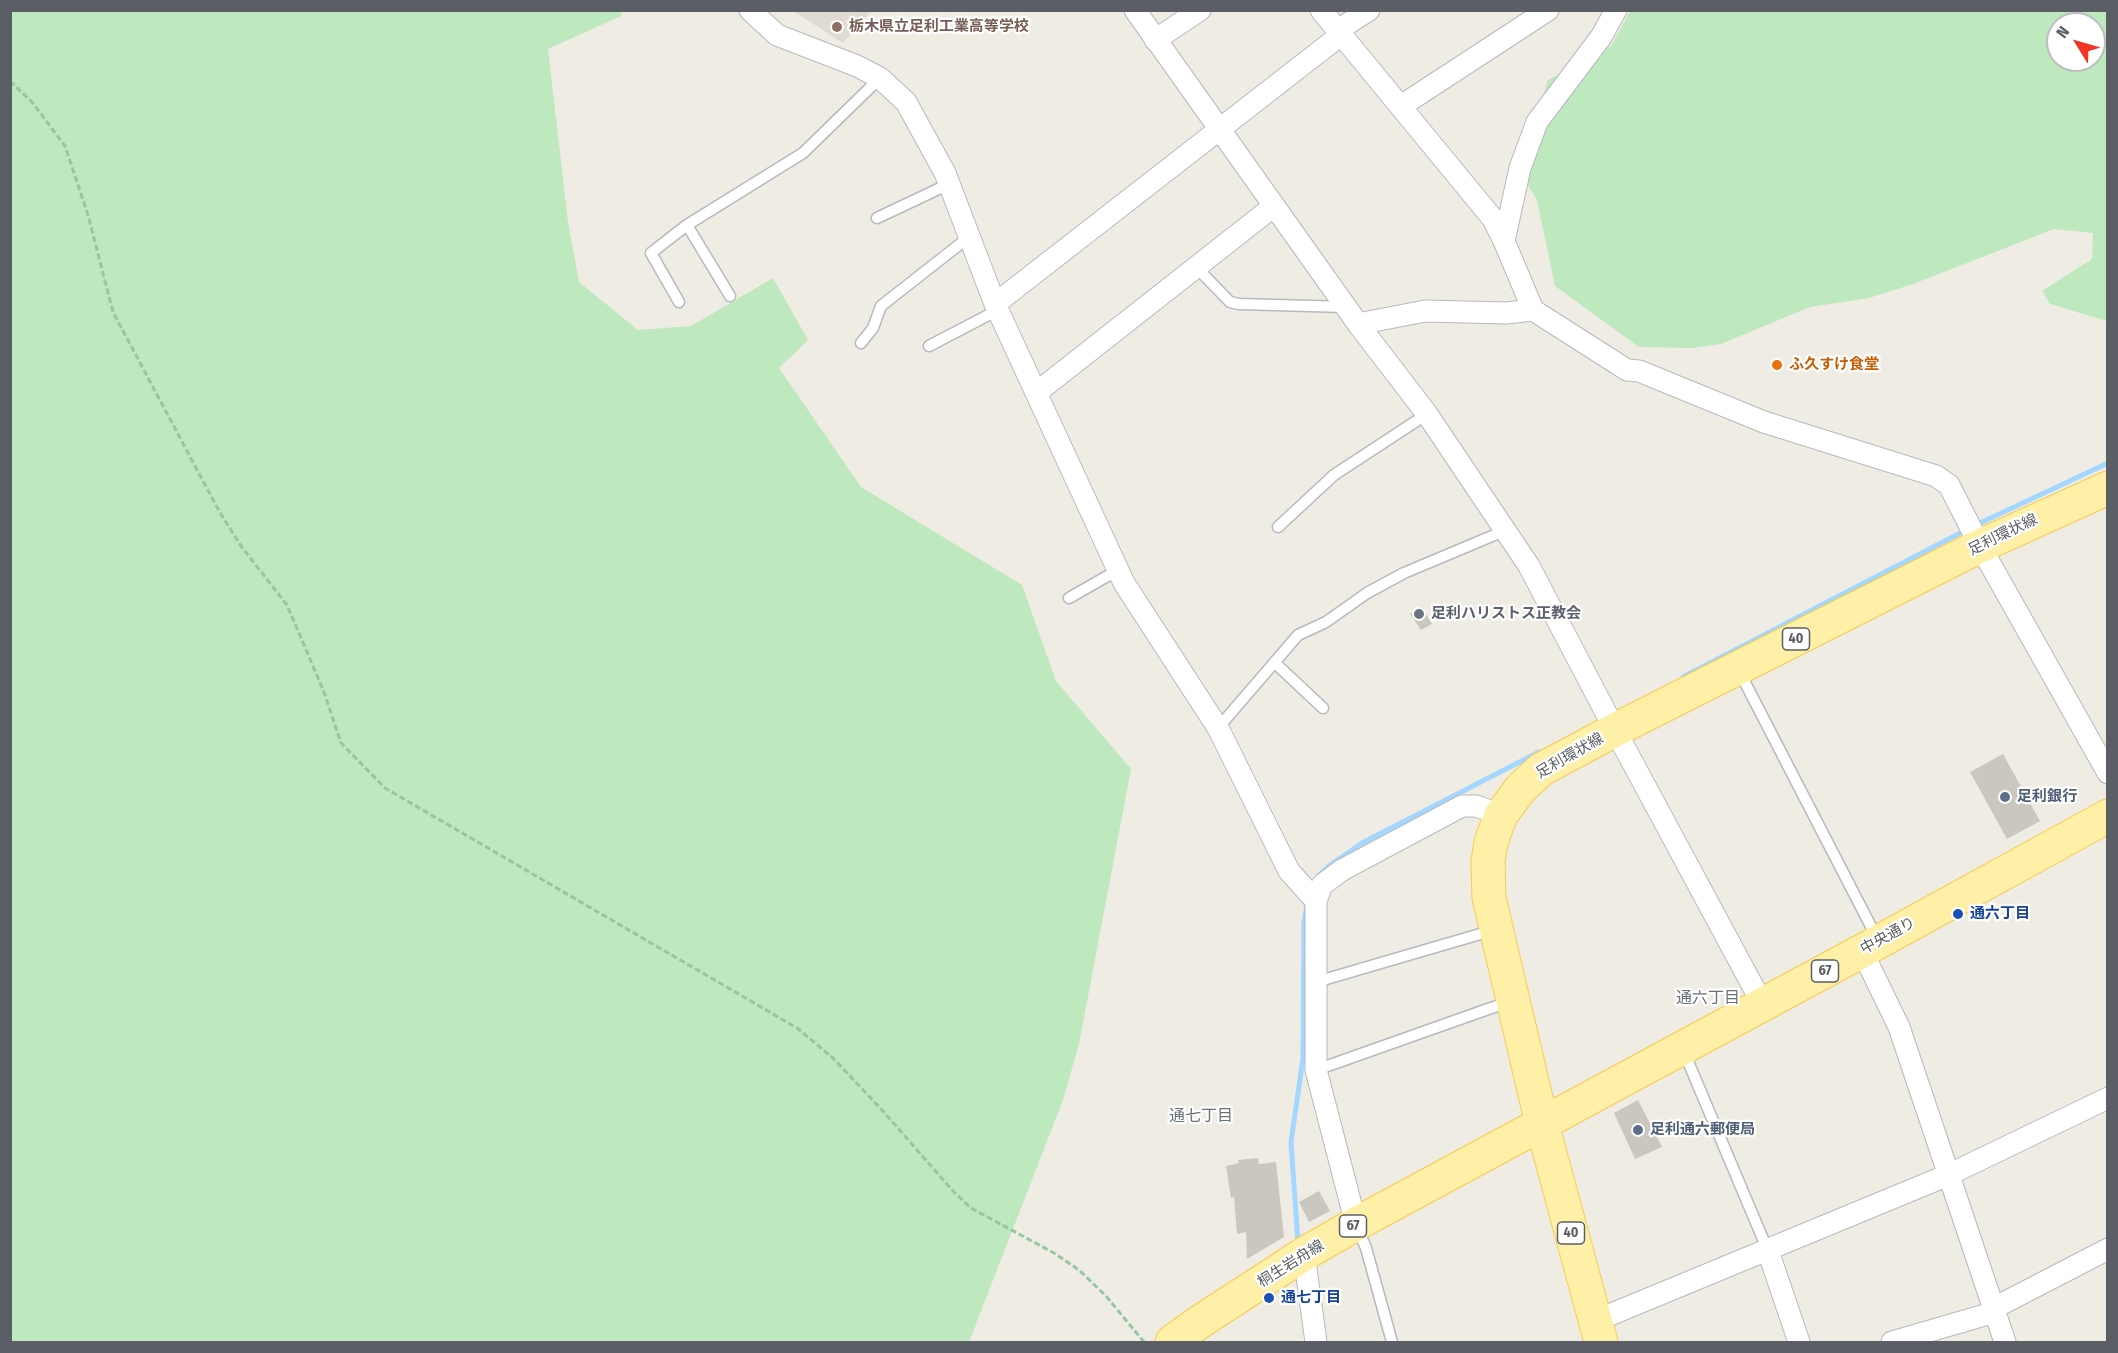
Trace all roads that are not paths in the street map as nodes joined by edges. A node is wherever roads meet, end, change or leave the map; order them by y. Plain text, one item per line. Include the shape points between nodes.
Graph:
1 (750, 10) edge
2 (1135, 10) edge
3 (1200, 10) edge
4 (1321, 10) edge
5 (1369, 10) edge
6 (1548, 10) edge
7 (1616, 10) edge
8 (1340, 32) junction
9 (1155, 40) junction
10 (880, 78) junction
11 (1401, 105) junction
12 (1220, 129) junction
13 (949, 184) junction
14 (1274, 206) junction
15 (878, 218) dead end
16 (687, 225) junction
17 (969, 237) junction
18 (1504, 241) junction
19 (1197, 268) junction
20 (729, 296) dead end
21 (679, 302) dead end
22 (996, 307) junction
23 (1533, 310) junction
24 (1352, 316) junction
25 (861, 343) dead end
26 (929, 346) dead end
27 (1036, 393) junction
28 (1427, 414) junction
29 (2108, 488) edge
30 (1278, 527) dead end
31 (1504, 531) junction
32 (1980, 546) junction
33 (1118, 570) junction
34 (1069, 598) dead end
35 (1275, 663) junction
36 (1738, 669) junction
37 (1323, 708) dead end
38 (1218, 728) junction
39 (1615, 730) junction
40 (2108, 773) edge
41 (1501, 815) junction
42 (2108, 816) edge
43 (1316, 901) junction
44 (1496, 930) junction
45 (1870, 946) junction
46 (1316, 982) junction
47 (1512, 1001) junction
48 (1763, 1005) junction
49 (1682, 1048) junction
50 (1316, 1070) junction
51 (2108, 1098) edge
52 (1542, 1124) junction
53 (1948, 1175) junction
54 (1356, 1224) junction
55 (2108, 1249) edge
56 (1768, 1251) junction
57 (1304, 1254) junction
58 (1994, 1310) junction
59 (1598, 1332) edge
60 (1202, 1333) edge
61 (1173, 1342) edge
62 (1316, 1342) edge
63 (1392, 1342) edge
64 (1799, 1342) edge
65 (1892, 1342) edge
66 (2005, 1342) edge

1 - 10 street via 777,35
2 - 9 street
3 - 9 street
4 - 8 street
5 - 8 street
6 - 11 street
7 - 18 street via 1601,37 1537,122 1521,168
8 - 11 street
8 - 12 street
9 - 12 street
10 - 13 street via 906,102
10 - 16 lane via 803,153
11 - 18 street via 1492,219
12 - 14 street
12 - 22 street
13 - 15 lane
13 - 17 street
14 - 19 street
14 - 24 street
16 - 20 lane
16 - 21 lane via 651,253
17 - 22 street
17 - 25 lane via 881,306 873,328
18 - 23 street
19 - 24 lane via 1230,302
19 - 27 street
22 - 26 lane
22 - 27 street
23 - 24 street
23 - 32 street via 1627,370 1764,422 1936,476 1949,485
24 - 28 street
27 - 33 street
28 - 30 lane via 1334,475
28 - 31 street
29 - 32 main road, 足利環状線 / 40
31 - 35 lane via 1367,593 1326,622 1298,635
31 - 39 street via 1529,566
32 - 36 main road, 足利環状線 / 40
32 - 40 street
33 - 34 lane
33 - 38 street
35 - 37 lane
35 - 38 lane
36 - 39 main road, 足利環状線 / 40
36 - 45 lane
38 - 43 street via 1289,871
39 - 41 main road, 足利環状線 / 40 via 1537,774
39 - 48 street
41 - 43 street via 1476,806 1462,806 1341,870 1322,885
41 - 44 main road, 足利環状線 / 40 via 1488,861 1489,898
42 - 45 main road, 中央通り / 67
43 - 46 street
44 - 46 lane
44 - 47 main road, 足利環状線 / 40
45 - 48 main road, 中央通り / 67
45 - 53 street
46 - 50 street
47 - 50 lane
47 - 52 main road, 足利環状線 / 40
48 - 49 main road, 中央通り / 67
49 - 52 main road, 中央通り / 67
49 - 56 lane
50 - 54 street
51 - 53 street
52 - 54 main road, 桐生岩舟線 / 67
52 - 59 main road, 足利環状線 / 40
53 - 56 street
53 - 58 street
54 - 57 main road, 桐生岩舟線 / 67
54 - 63 lane
55 - 58 street
56 - 59 street
56 - 64 street
57 - 60 main road, 桐生岩舟線 / 67
57 - 62 street
58 - 65 street
58 - 66 street
60 - 61 main road, 桐生岩舟線 / 67

